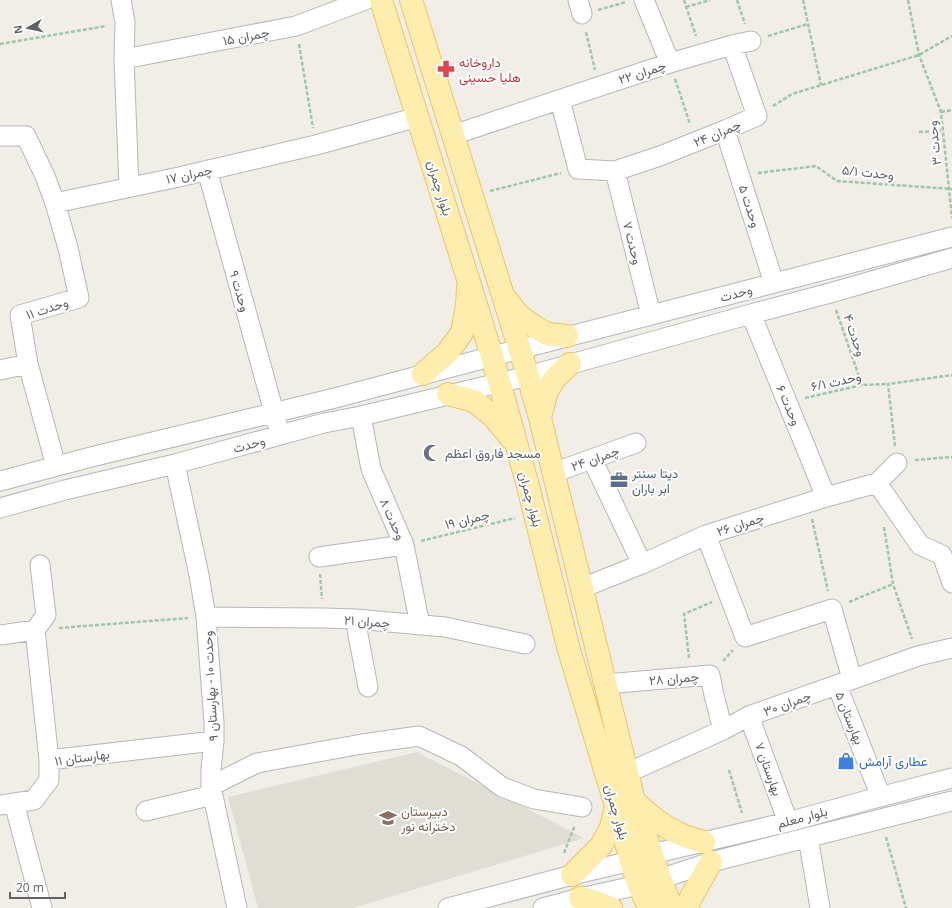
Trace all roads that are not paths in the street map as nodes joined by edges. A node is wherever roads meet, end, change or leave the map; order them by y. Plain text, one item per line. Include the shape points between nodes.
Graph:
1 (121, 0) edge
2 (365, 0) edge
3 (381, 0) edge
4 (411, 0) edge
5 (644, 0) edge
6 (751, 41) road end
7 (732, 45) junction
8 (124, 59) junction
9 (670, 63) junction
10 (560, 100) junction
11 (418, 116) junction
12 (725, 130) junction
13 (453, 135) junction
14 (0, 136) edge
15 (206, 170) junction
16 (615, 171) junction
17 (129, 187) junction
18 (55, 203) junction
19 (952, 237) edge
20 (952, 258) edge
21 (468, 277) junction
22 (774, 283) junction
23 (503, 295) junction
24 (751, 314) junction
25 (651, 315) junction
26 (567, 336) junction
27 (520, 349) junction
28 (492, 356) junction
29 (28, 364) junction
30 (570, 364) junction
31 (0, 370) edge
32 (423, 374) junction
33 (528, 376) junction
34 (500, 382) junction
35 (448, 394) junction
36 (274, 412) junction
37 (361, 416) junction
38 (540, 418) junction
39 (210, 427) junction
40 (280, 435) junction
41 (636, 443) dead end
42 (517, 445) junction
43 (217, 452) junction
44 (592, 459) junction
45 (897, 463) road end
46 (175, 464) junction
47 (56, 466) junction
48 (553, 473) junction
49 (0, 481) edge
50 (877, 482) junction
51 (826, 497) junction
52 (0, 508) edge
53 (706, 535) junction
54 (404, 545) junction
55 (319, 557) road end
56 (642, 564) junction
57 (40, 566) dead end
58 (952, 583) edge
59 (582, 588) junction
60 (206, 617) junction
61 (355, 619) junction
62 (420, 625) junction
63 (35, 630) junction
64 (0, 635) edge
65 (525, 644) dead end
66 (952, 648) edge
67 (844, 682) junction
68 (606, 684) junction
69 (368, 687) dead end
70 (749, 716) junction
71 (723, 730) junction
72 (214, 741) junction
73 (49, 760) junction
74 (627, 773) junction
75 (952, 778) edge
76 (212, 791) junction
77 (874, 798) junction
78 (952, 801) edge
79 (625, 803) junction
80 (7, 804) edge
81 (582, 807) road end
82 (146, 810) dead end
83 (876, 820) junction
84 (788, 822) junction
85 (808, 837) junction
86 (708, 852) junction
87 (652, 854) junction
88 (631, 861) junction
89 (563, 877) junction
90 (660, 880) junction
91 (639, 885) junction
92 (580, 898) junction
93 (42, 908) edge
94 (237, 908) edge
95 (448, 908) edge
96 (543, 908) edge
97 (611, 908) edge
98 (649, 908) edge
99 (672, 908) edge
100 (688, 908) edge
101 (820, 908) edge

1 - 8 street via 125,22
2 - 8 street, چمران ۱۵ via 296,26
3 - 11 main road, بلوار چمران
4 - 13 main road, بلوار چمران
5 - 9 street
6 - 7 street, چمران ۲۲
7 - 9 street, چمران ۲۲
7 - 12 street, چمران ۲۴ via 757,116
8 - 17 street
9 - 10 street, چمران ۲۲
10 - 13 street, چمران ۲۲
10 - 16 street, چمران ۲۴ via 578,169
11 - 15 street, چمران ۱۷ via 316,145
11 - 21 main road, بلوار چمران
12 - 16 street, چمران ۲۴
12 - 22 street, وحدت ۵
13 - 23 main road, بلوار چمران
14 - 18 street via 26,136
15 - 17 street, چمران ۱۷
15 - 36 street, وحدت ۹
16 - 25 street, وحدت ۷
17 - 18 street, چمران ۱۷
18 - 29 street, وحدت ۱۱ via 80,298 20,315
19 - 22 street, وحدت
20 - 24 street, وحدت
21 - 28 main road, بلوار چمران
21 - 32 main road via 467,305 462,332 447,353
22 - 25 street, وحدت
23 - 26 main road via 518,314 532,325 547,334
23 - 27 main road, بلوار چمران
24 - 30 street, وحدت
24 - 51 street, وحدت ۶
25 - 26 street, وحدت
26 - 27 street, وحدت
27 - 28 street, وحدت
27 - 33 main road, بلوار چمران
28 - 32 street, وحدت
28 - 34 main road, بلوار چمران
29 - 31 street
29 - 47 street, وحدت ۱۱
30 - 33 street, وحدت
30 - 38 main road via 555,378 547,391
32 - 36 street, وحدت
33 - 34 street, وحدت
33 - 38 main road, بلوار چمران
34 - 35 street, وحدت
34 - 42 main road, بلوار چمران
35 - 37 street, وحدت
35 - 42 main road via 474,401 493,416
36 - 39 street, وحدت
36 - 40 street, وحدت ۹
37 - 40 street, وحدت
37 - 54 street, وحدت ۸ via 371,469
38 - 48 main road, بلوار چمران
39 - 43 street
39 - 47 street, وحدت
40 - 43 street, وحدت
41 - 44 street, چمران ۲۴
42 - 79 main road, بلوار چمران via 569,650
43 - 46 street, وحدت
44 - 48 street, چمران ۲۴
44 - 56 street
45 - 50 street, چمران ۲۶
46 - 52 street, وحدت
46 - 60 street, وحدت ۱۰ - بهارستان ۹
47 - 49 street, وحدت
48 - 59 main road, بلوار چمران
50 - 51 street, چمران ۲۶
50 - 58 street via 920,545 942,555
51 - 53 street, چمران ۲۶
53 - 56 street, چمران ۲۶
53 - 67 street, بهارستان ۵ via 745,637 832,609
54 - 55 street
54 - 62 street, وحدت ۸
56 - 59 street, چمران ۲۶
57 - 63 street via 46,615
59 - 68 main road, بلوار چمران
60 - 61 street, چمران ۲۱
60 - 72 street, وحدت ۱۰ - بهارستان ۹
61 - 62 street, چمران ۲۱
61 - 69 street
62 - 65 street, چمران ۲۱ via 445,627
63 - 64 street
63 - 73 street
66 - 67 street, چمران ۳۰ via 918,656
67 - 70 street, چمران ۳۰
67 - 77 street, بهارستان ۵
68 - 71 street, چمران ۲۸ via 710,675
68 - 74 main road, بلوار چمران
70 - 71 street, چمران ۳۰
70 - 84 street, بهارستان ۷
71 - 74 street, چمران ۳۰
72 - 73 street, بهارستان ۱۱
72 - 76 street, وحدت ۱۰ - بهارستان ۹
73 - 80 street, بهارستان ۱۱ via 49,780 34,800
74 - 79 main road, بلوار چمران
75 - 77 street, بلوار معلم
76 - 81 street via 257,764 419,736 461,756 502,787 534,799
76 - 82 street
76 - 94 street, وحدت ۱۰ - بهارستان ۹
77 - 83 street, بهارستان ۵
77 - 84 street, بلوار معلم
78 - 83 street, بلوار معلم
79 - 86 main road
79 - 87 main road, بلوار چمران
79 - 88 main road, بلوار چمران
79 - 89 main road via 601,846
80 - 93 street, بهارستان ۱۱
83 - 85 street, بلوار معلم
84 - 86 street, بلوار معلم via 747,831
85 - 86 street, بلوار معلم
85 - 101 street
86 - 87 street, بلوار معلم
86 - 90 street, بلوار معلم
86 - 100 main road
87 - 88 main road
87 - 90 main road, بلوار چمران
88 - 89 street
88 - 91 main road, بلوار چمران
89 - 95 street
90 - 91 main road
90 - 99 main road, بلوار چمران
91 - 92 street
91 - 98 main road, بلوار چمران
92 - 96 street
92 - 97 main road

